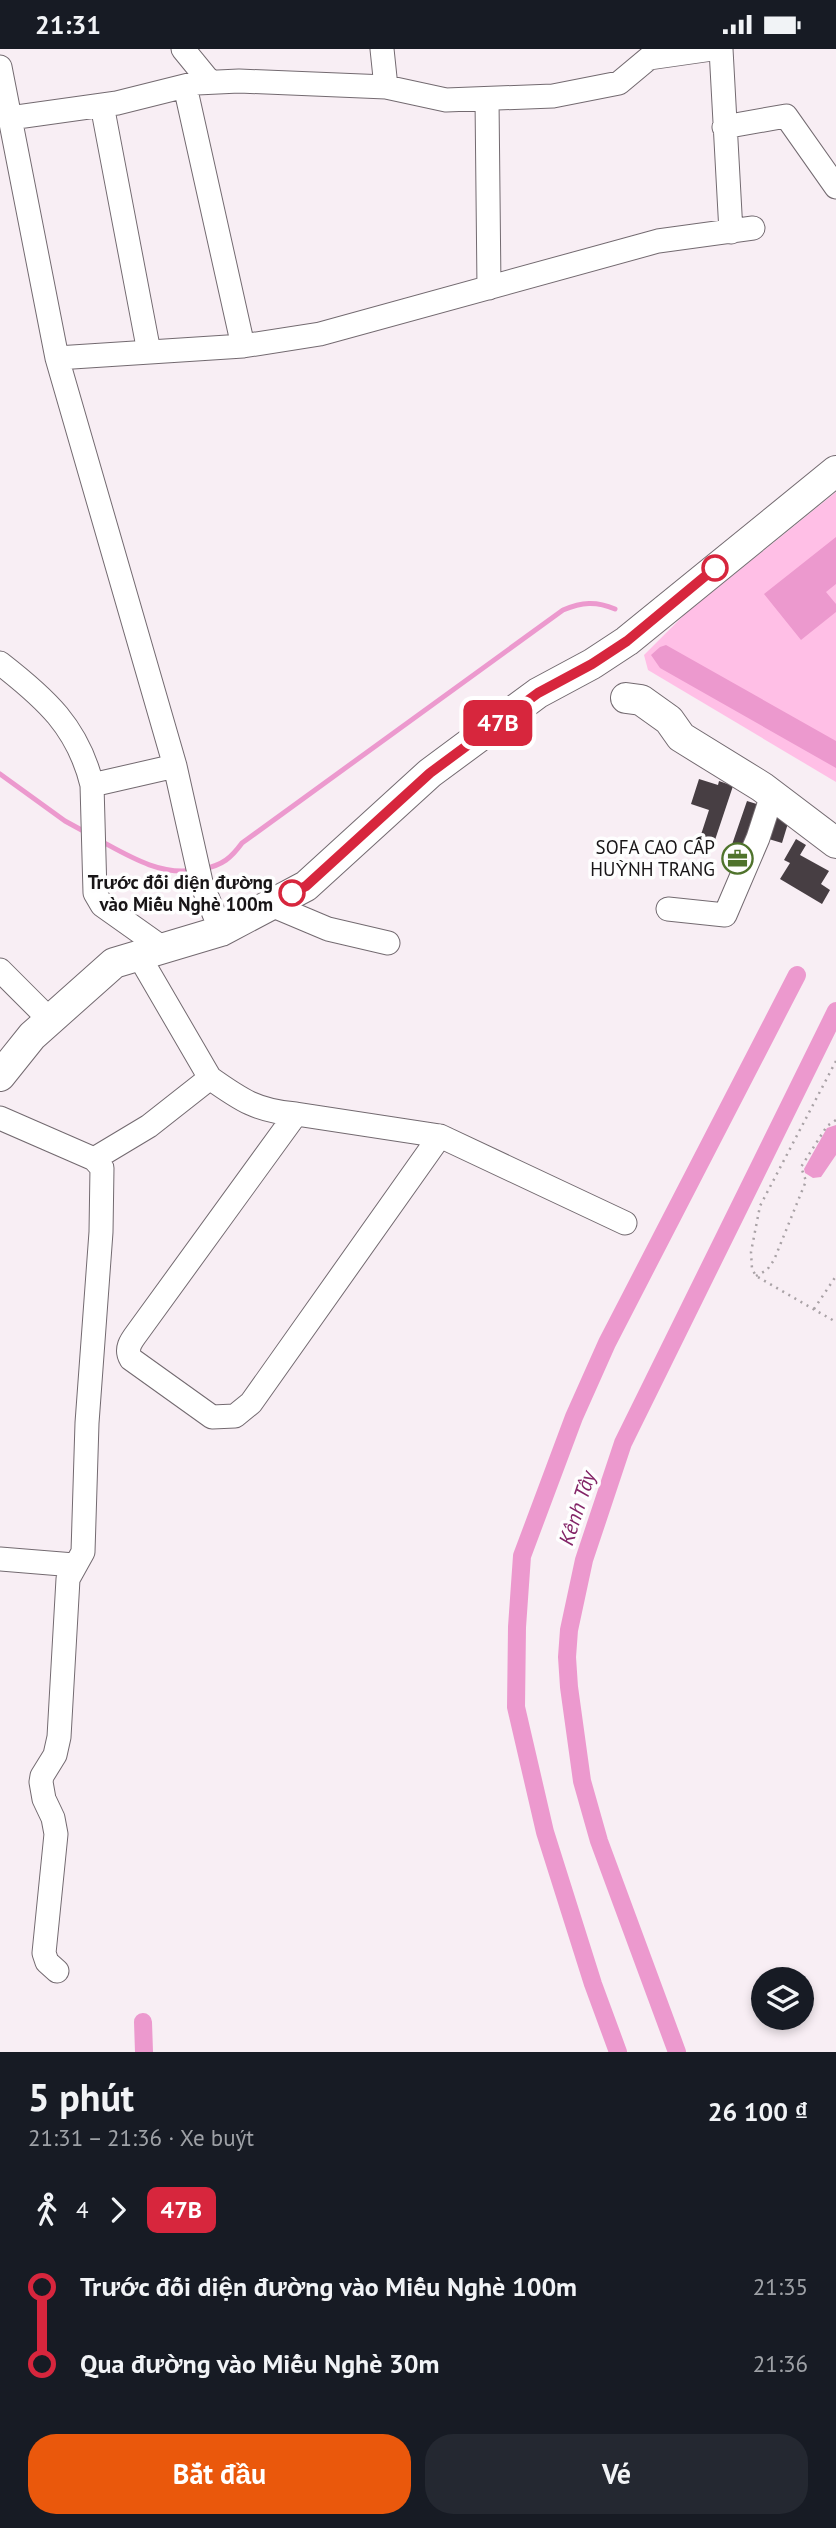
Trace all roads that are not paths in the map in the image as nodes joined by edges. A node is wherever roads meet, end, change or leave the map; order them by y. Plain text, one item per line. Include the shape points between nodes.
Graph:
1 (183, 49) edge
2 (382, 49) edge
3 (629, 49) edge
4 (712, 49) edge
5 (721, 49) edge
6 (0, 67) edge
7 (632, 72) junction
8 (210, 82) junction
9 (186, 86) junction
10 (386, 87) junction
11 (487, 99) junction
12 (102, 105) junction
13 (10, 118) junction
14 (724, 127) junction
15 (836, 187) edge
16 (489, 288) junction
17 (243, 346) junction
18 (149, 352) junction
19 (57, 358) junction
20 (836, 471) edge
21 (0, 663) edge
22 (592, 664) junction
23 (175, 766) junction
24 (92, 791) junction
25 (772, 795) junction
26 (836, 843) edge
27 (271, 905) junction
28 (668, 909) dead end
29 (221, 931) junction
30 (388, 943) dead end
31 (151, 952) junction
32 (0, 970) edge
33 (50, 1020) junction
34 (0, 1076) edge
35 (210, 1078) junction
36 (296, 1114) junction
37 (0, 1118) edge
38 (440, 1136) junction
39 (94, 1159) junction
40 (625, 1223) dead end
41 (93, 1351) junction
42 (128, 1354) junction
43 (0, 1559) edge
44 (74, 1565) junction
45 (57, 1971) dead end

1 - 8 street
2 - 10 street
3 - 7 street
4 - 7 street via 649,58
5 - 14 street
6 - 13 street
7 - 11 street via 619,83 552,96
8 - 9 street
8 - 10 street
9 - 12 street
9 - 17 street
10 - 11 street via 446,100
11 - 16 street
12 - 13 street
12 - 18 street
13 - 19 street
14 - 15 street via 786,116
14 - 16 street via 742,230 658,241
16 - 17 street via 320,334
17 - 18 street
18 - 19 street
19 - 23 street
20 - 22 main road via 627,641
21 - 24 street via 51,706 83,757
22 - 25 main road via 626,698 629,717 661,737 681,737
22 - 27 main road via 538,693 430,773 306,886
23 - 24 street
23 - 29 street via 201,882
24 - 31 street via 95,893
25 - 26 main road
25 - 28 street via 725,915
27 - 29 main road
27 - 30 street via 328,929
29 - 31 main road
31 - 33 main road via 114,963
31 - 35 street
32 - 33 street
33 - 34 main road
35 - 36 street via 245,1103
35 - 39 street via 149,1126
36 - 38 street
36 - 42 street via 137,1333
37 - 39 street
38 - 40 street
38 - 42 street via 251,1403 235,1416 212,1417
39 - 41 street via 102,1168
41 - 42 street
41 - 44 street via 83,1552
43 - 44 street
44 - 45 street via 68,1579 60,1737 41,1782 56,1834 44,1953

